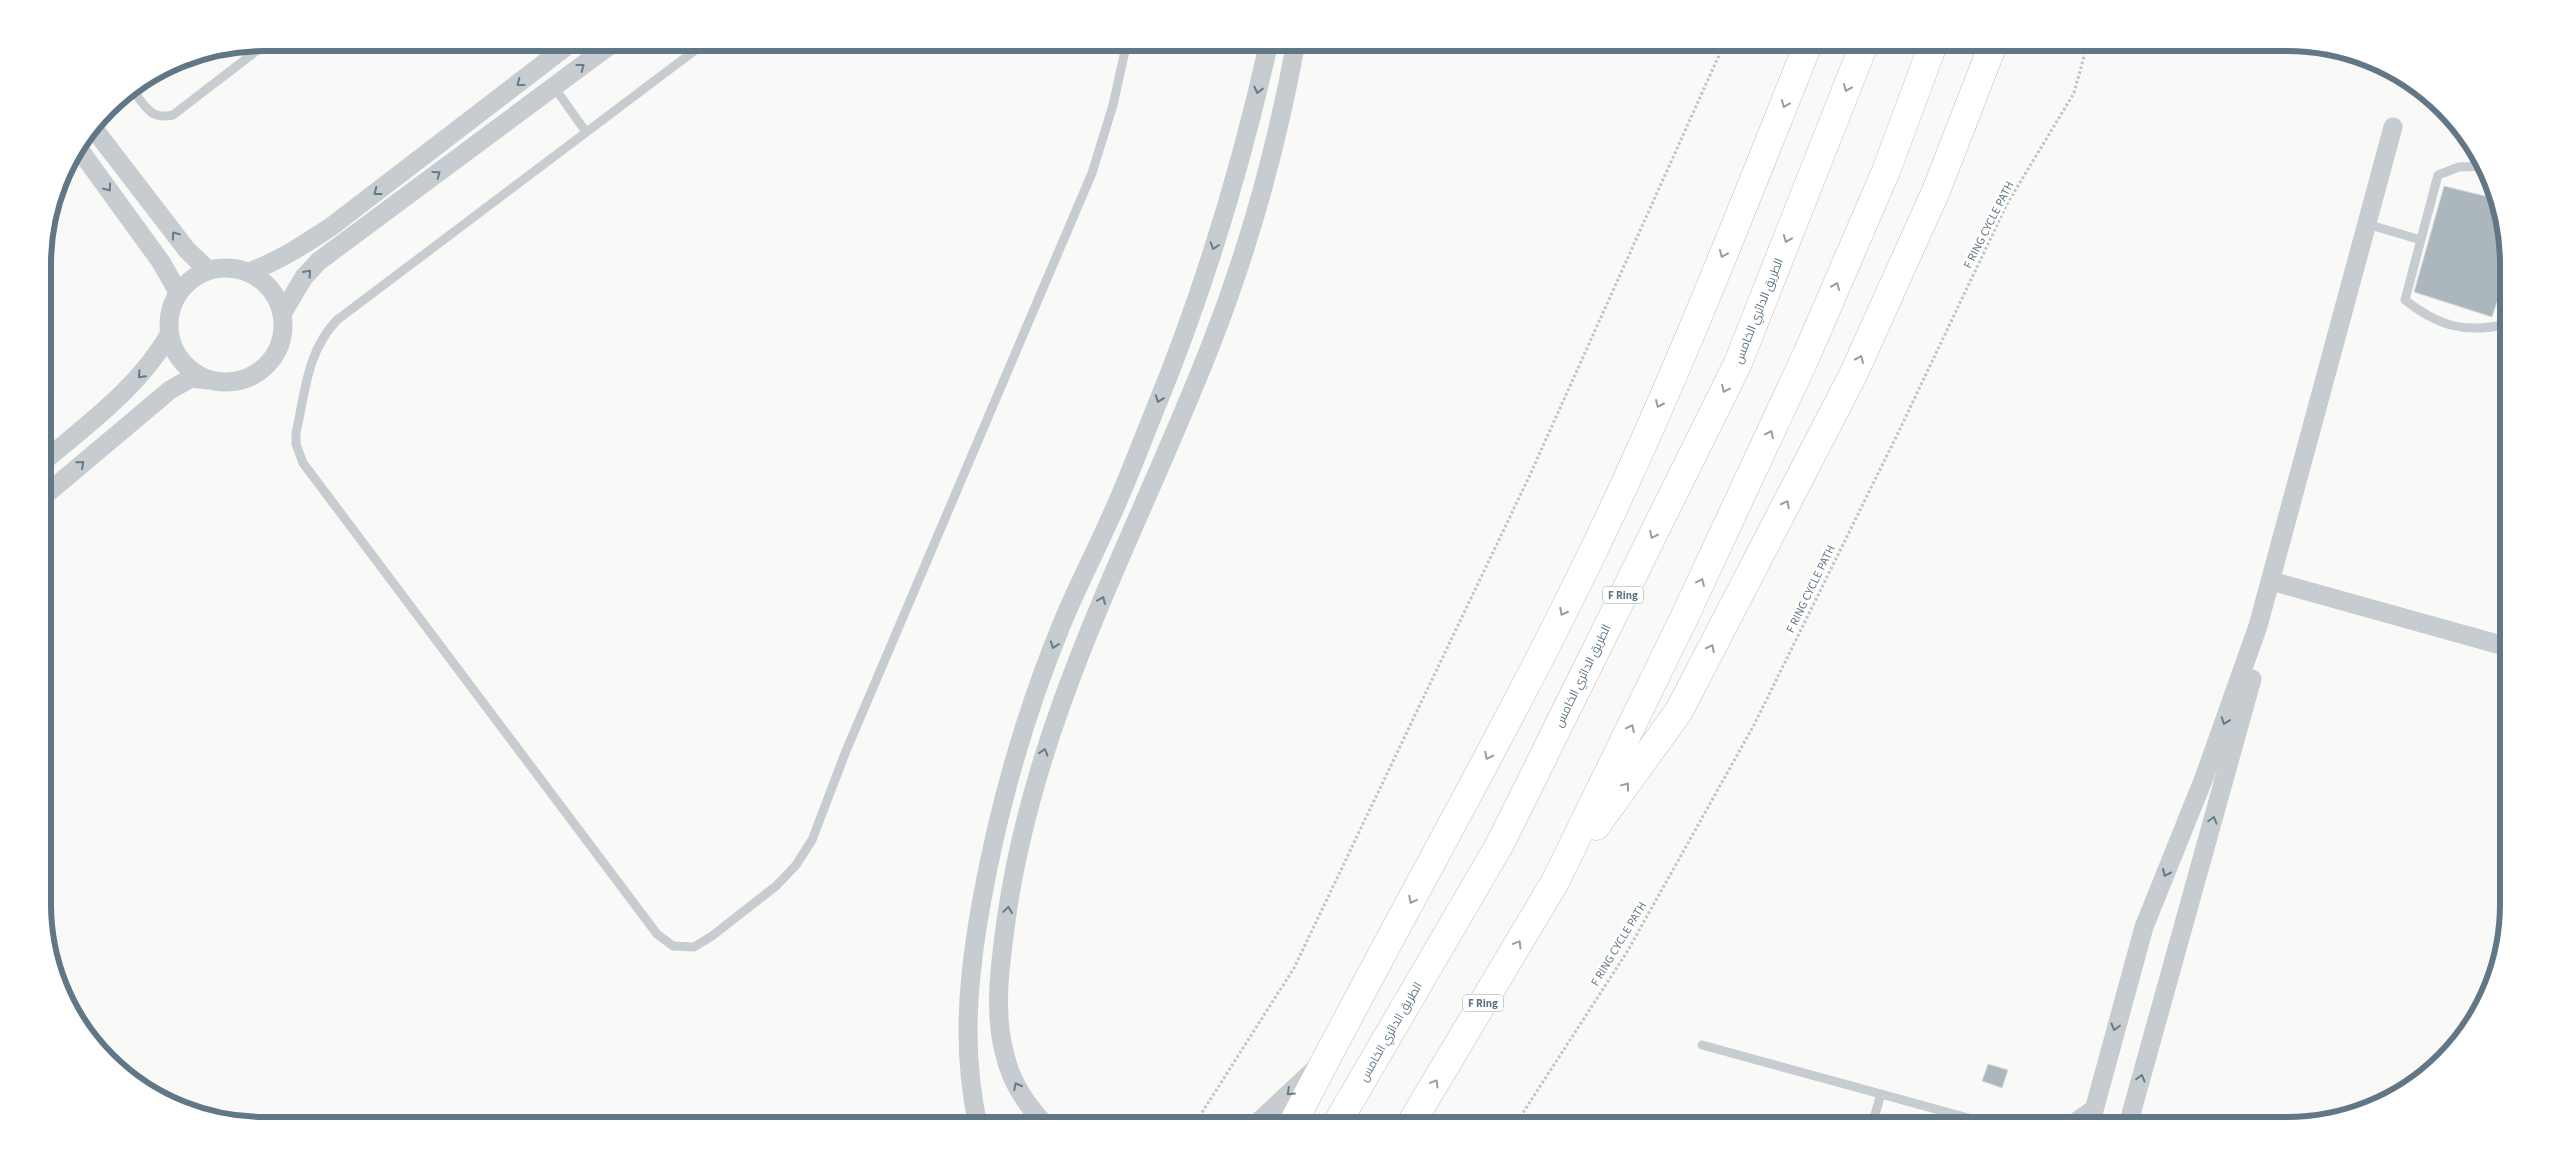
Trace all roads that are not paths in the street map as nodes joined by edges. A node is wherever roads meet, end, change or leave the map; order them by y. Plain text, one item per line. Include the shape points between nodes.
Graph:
1 (560, 51) edge
2 (602, 51) edge
3 (694, 51) edge
4 (1125, 51) edge
5 (1267, 51) edge
6 (1294, 51) edge
7 (1806, 51) edge
8 (1861, 51) edge
9 (1931, 51) edge
10 (1990, 51) edge
11 (255, 52) edge
12 (554, 87) junction
13 (136, 94) edge
14 (2393, 127) dead end
15 (586, 132) junction
16 (97, 133) edge
17 (82, 154) edge
18 (2476, 166) edge
19 (2367, 224) junction
20 (2421, 240) junction
21 (208, 270) junction
22 (249, 272) junction
23 (178, 292) junction
24 (282, 314) junction
25 (2500, 325) edge
26 (169, 335) junction
27 (215, 381) junction
28 (51, 456) edge
29 (51, 490) edge
30 (2271, 582) junction
31 (2258, 626) junction
32 (2500, 644) edge
33 (1555, 882) junction
34 (975, 938) junction
35 (1003, 940) junction
36 (1702, 1045) dead end
37 (1326, 1059) junction
38 (1881, 1094) junction
39 (2096, 1102) junction
40 (976, 1117) edge
41 (1040, 1117) edge
42 (1264, 1117) edge
43 (1296, 1117) edge
44 (1341, 1117) edge
45 (1415, 1117) edge
46 (1874, 1117) edge
47 (1965, 1117) edge
48 (2074, 1117) edge
49 (2092, 1117) edge
50 (2130, 1117) edge

1 -> 22 street via 332,226 271,264
12 -> 2 street
3 - 15 lane
4 - 15 lane via 1113,105 1092,173 846,751 812,840 796,865 776,886 694,947 673,946 657,934 303,463 296,444 312,357 325,332
5 -> 34 street via 1229,200 1196,298 1156,409 1061,626 1033,702 989,858
35 -> 6 street via 1030,798 1051,729 1093,621 1203,364 1234,281 1274,148
7 -> 37 highway via 1667,386 1585,568 1459,814
8 -> 44 highway, الطريق الدائري الخامس / F Ring via 1738,363 1500,844
33 -> 9 highway, F Ring via 1684,618 1807,354 1886,170
33 -> 10 highway via 1679,711 1853,375 1936,191
11 - 13 lane via 173,115 161,118 149,112
12 - 15 lane
24 -> 12 street via 304,277 319,261
14 - 19 street
21 -> 16 street via 186,250
17 -> 23 street via 161,262
18 - 20 lane via 2460,167 2438,175
19 - 20 lane
19 - 30 street
20 - 25 lane via 2405,300 2444,324 2466,329
21 - 22 street via 222,267
21 - 23 street
22 - 24 street via 271,288
23 - 26 street via 171,309
24 - 27 street via 280,341 266,365 243,380
26 - 27 street via 180,361 202,377
26 -> 28 street via 147,369 128,389
29 -> 27 street via 170,390 191,378
30 - 31 street
30 - 32 street
31 -> 39 street via 2204,778 2144,927
50 -> 31 street via 2255,669
45 -> 33 highway, F Ring
34 - 35 street
34 - 40 street via 966,1015 970,1092
41 -> 35 street via 1019,1091 1004,1053 999,1012
36 - 38 lane
37 -> 42 street
37 - 43 highway
38 - 46 lane
38 - 47 lane
39 - 48 lane
39 - 49 street

